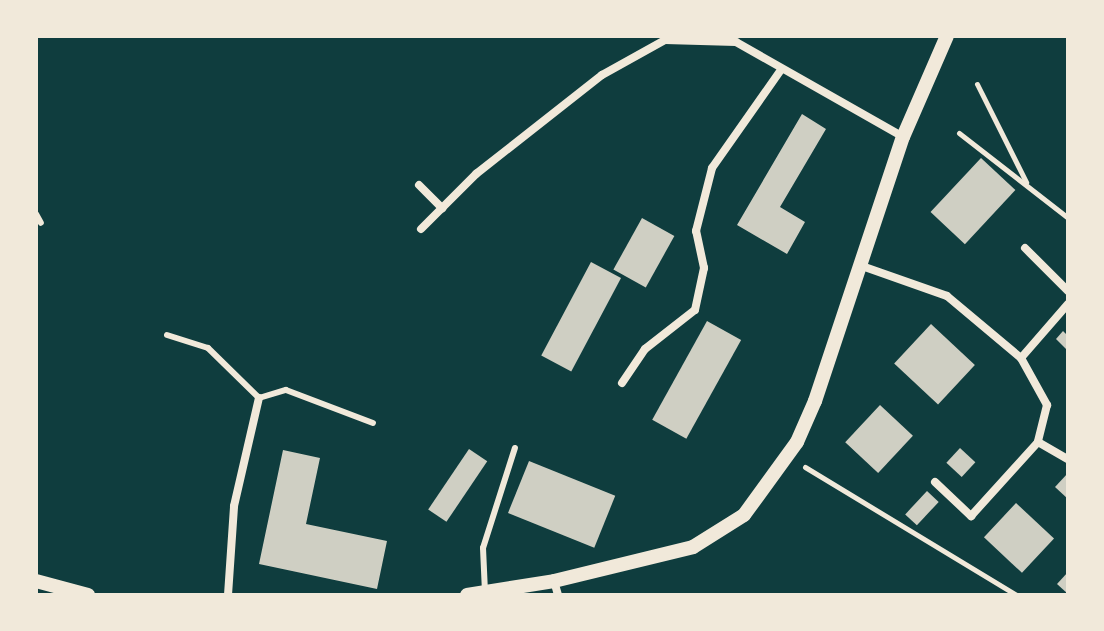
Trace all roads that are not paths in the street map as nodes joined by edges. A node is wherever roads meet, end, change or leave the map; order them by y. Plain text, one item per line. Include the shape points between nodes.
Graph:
1 (947, 36) edge
2 (665, 38) edge
3 (781, 70) junction
4 (903, 137) junction
5 (419, 185) dead end
6 (442, 208) junction
7 (36, 214) edge
8 (41, 223) dead end
9 (421, 229) dead end
10 (1025, 248) dead end
11 (858, 265) junction
12 (1068, 291) edge
13 (1068, 304) edge
14 (167, 335) dead end
15 (1021, 358) junction
16 (622, 383) dead end
17 (259, 398) junction
18 (373, 423) dead end
19 (1038, 442) junction
20 (515, 448) dead end
21 (1068, 459) edge
22 (935, 482) dead end
23 (36, 581) edge
24 (556, 588) edge
25 (485, 592) junction
26 (88, 595) edge
27 (228, 595) edge
28 (467, 595) edge

1 - 4 street
2 - 3 street via 736,42
2 - 6 street via 602,75 476,174
3 - 4 street
3 - 16 street via 712,168 696,231 704,268 695,310 645,349
4 - 11 street
5 - 6 street
6 - 9 street
7 - 8 lane
10 - 12 street
11 - 15 street via 947,296
11 - 24 street via 797,442 744,515 693,547
13 - 15 street
14 - 17 lane via 208,348
15 - 19 street via 1047,405
17 - 18 lane via 286,390
17 - 27 street via 234,506
19 - 21 street
19 - 22 street via 971,516
20 - 25 lane via 483,548
23 - 26 street
24 - 25 street
25 - 28 street

